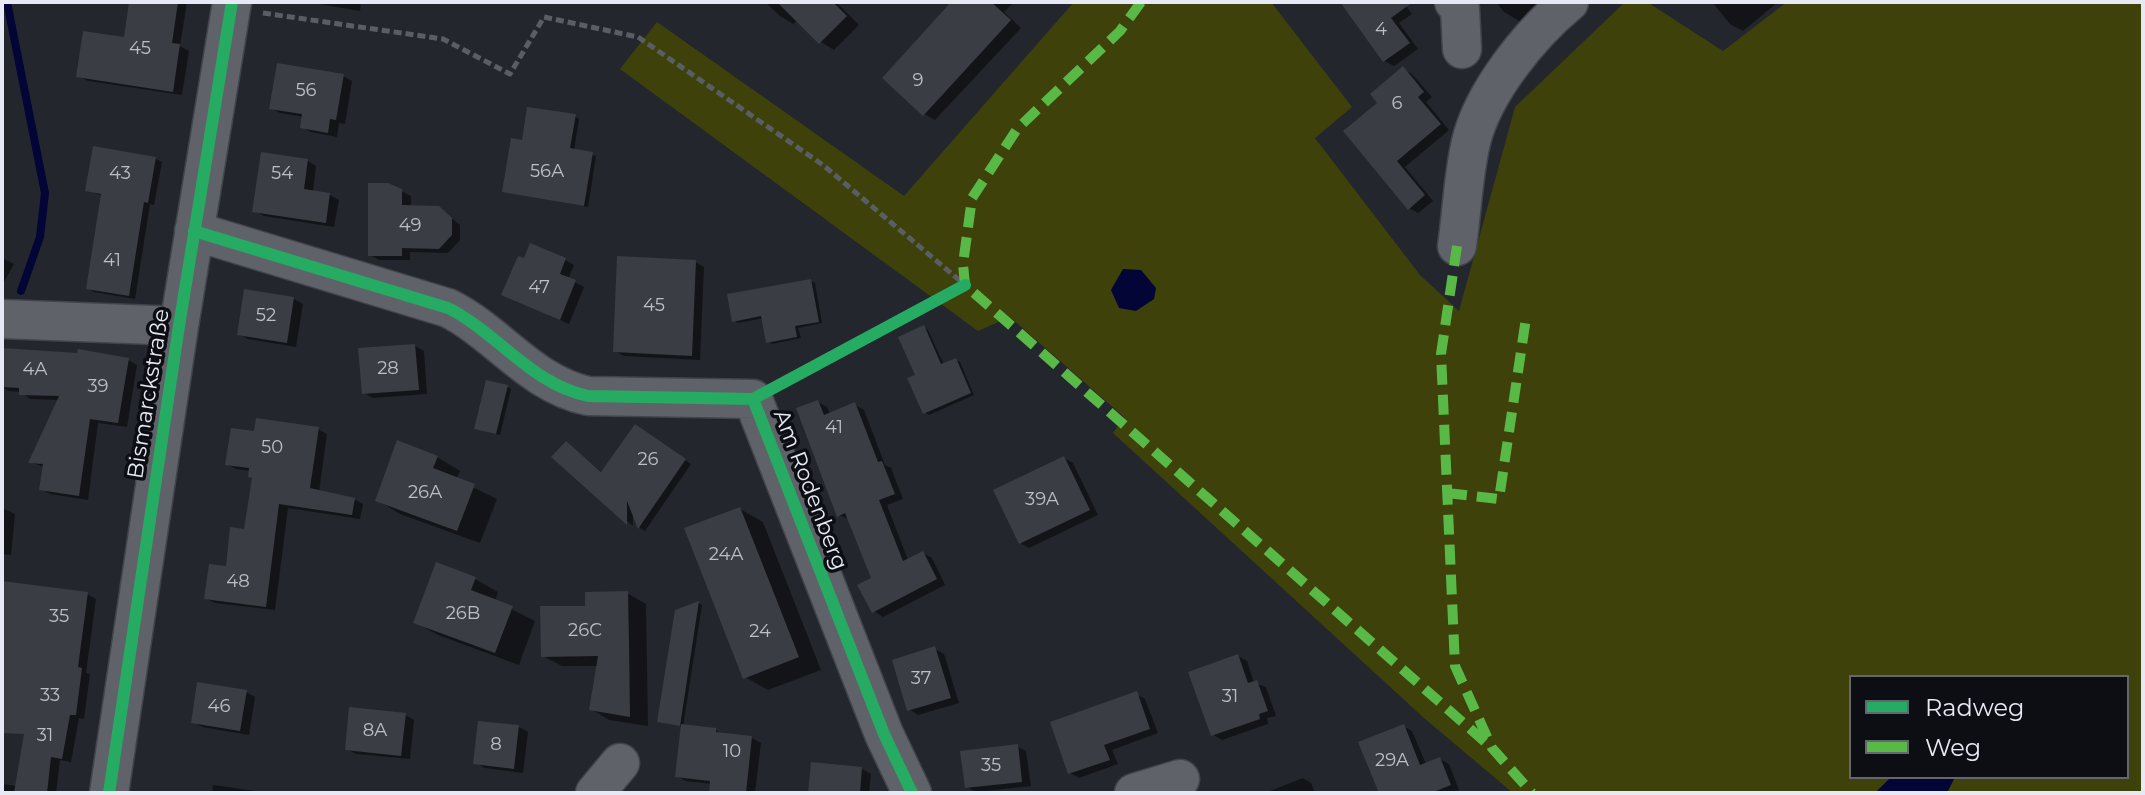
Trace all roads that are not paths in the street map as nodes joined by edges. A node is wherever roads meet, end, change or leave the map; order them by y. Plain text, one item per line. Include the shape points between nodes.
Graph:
1 (1454, 2) edge
2 (1569, 2) edge
3 (232, 5) edge
4 (1462, 49) dead end
5 (194, 231) junction
6 (1457, 246) dead end
7 (2, 319) edge
8 (179, 326) junction
9 (620, 763) dead end
10 (1180, 779) dead end
11 (109, 793) edge
12 (595, 793) edge
13 (912, 793) edge
14 (1134, 793) edge

1 - 4 street via 1460,9
2 - 6 street via 1496,83 1472,140
3 - 5 street, Bismarckstraße
5 - 8 street, Bismarckstraße
5 - 13 street, Am Rodenberg via 448,308 566,391 588,396 753,399
7 - 8 street
8 - 11 street, Bismarckstraße
9 - 12 street
10 - 14 street

